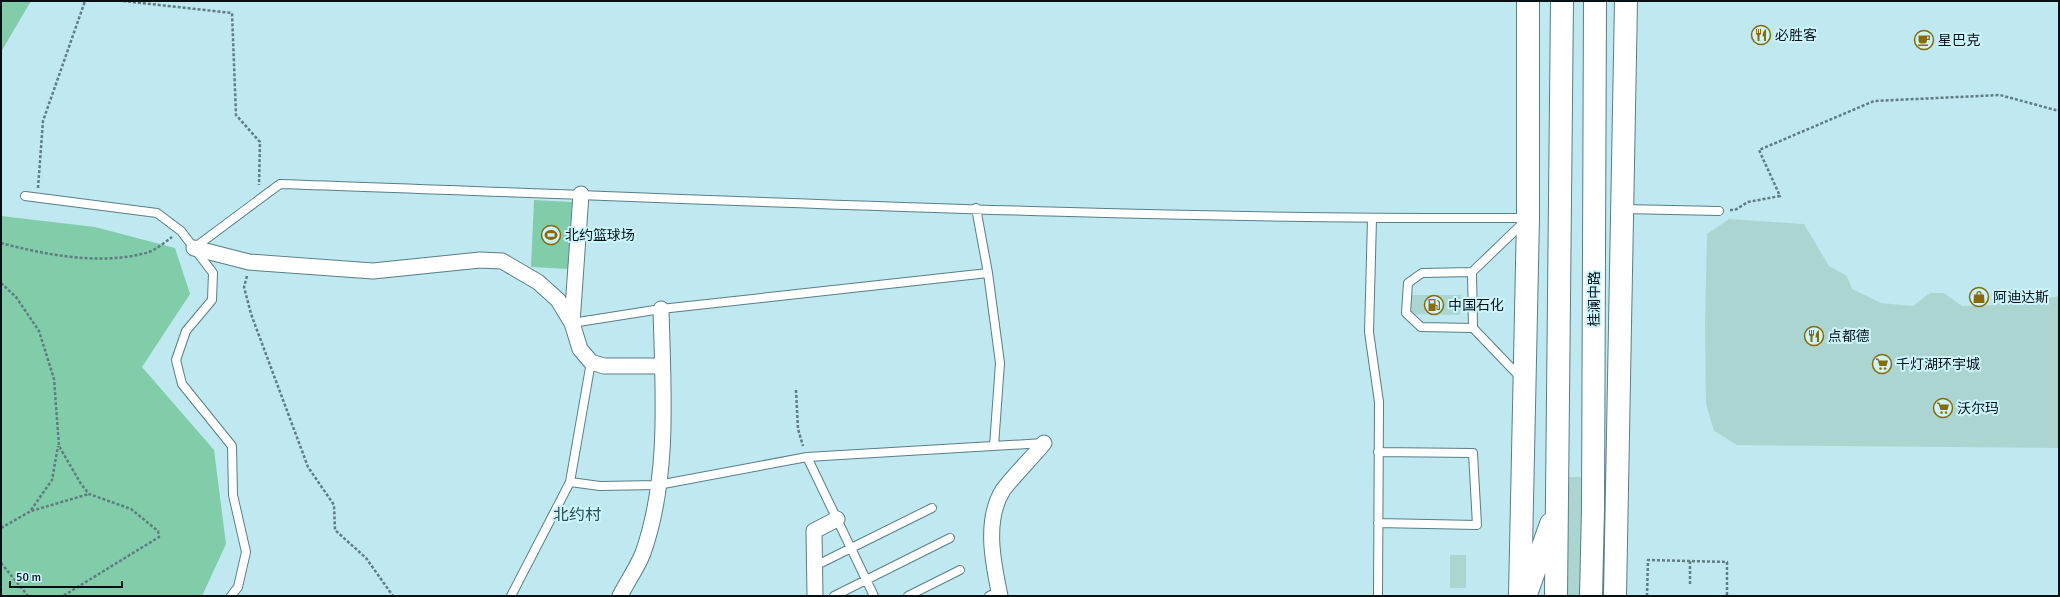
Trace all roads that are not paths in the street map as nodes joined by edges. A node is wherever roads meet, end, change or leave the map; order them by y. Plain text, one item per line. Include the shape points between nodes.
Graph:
1 (1528, 1) edge
2 (1562, 1) edge
3 (1594, 1) edge
4 (1626, 1) edge
5 (581, 194) junction
6 (25, 196) dead end
7 (976, 208) junction
8 (1623, 209) junction
9 (1719, 211) road end
10 (1528, 218) junction
11 (1372, 219) junction
12 (194, 248) junction
13 (1472, 272) junction
14 (988, 273) junction
15 (661, 309) junction
16 (572, 323) junction
17 (1473, 328) junction
18 (591, 362) junction
19 (662, 366) junction
20 (1525, 382) junction
21 (1044, 443) joint
22 (994, 446) junction
23 (1378, 452) junction
24 (807, 457) junction
25 (570, 482) junction
26 (658, 485) junction
27 (1557, 506) junction
28 (932, 508) dead end
29 (1593, 509) junction
30 (837, 519) junction
31 (1378, 523) junction
32 (950, 538) dead end
33 (851, 548) junction
34 (815, 566) junction
35 (960, 570) dead end
36 (866, 580) junction
37 (996, 594) edge
38 (231, 596) edge
39 (511, 596) edge
40 (620, 596) edge
41 (815, 596) edge
42 (834, 596) edge
43 (874, 596) edge
44 (908, 596) edge
45 (1378, 596) edge
46 (1520, 596) edge
47 (1525, 596) edge
48 (1556, 596) edge
49 (1591, 596) edge
50 (1609, 596) edge
51 (1615, 596) edge

1 - 10 main road
2 - 27 main road
3 - 29 main road, 桂澜中路
4 - 8 main road
5 - 7 lane
5 - 12 lane via 280,184
5 - 16 street
6 - 12 lane via 157,213 181,231
7 - 11 lane
7 - 14 lane
8 - 9 lane
8 - 51 main road
10 - 11 lane
10 - 13 lane
10 - 20 main road
11 - 23 lane via 1369,332 1379,402
12 - 16 street via 250,262 373,271 480,260 502,261 538,282 558,300
12 - 38 lane via 213,273 212,300 186,332 176,360 182,384 232,446 233,495 246,552 238,587
13 - 17 lane
13 - 17 lane via 1422,273 1408,283 1406,314 1421,327
14 - 15 lane
14 - 22 lane via 1000,363
15 - 16 lane
15 - 19 street
16 - 18 street via 580,349
17 - 20 lane
18 - 19 street via 604,366
18 - 25 lane
19 - 26 street via 663,439
20 - 46 main road
21 - 22 lane
21 - 37 street via 1003,491 992,519
22 - 24 lane
23 - 31 lane
23 - 31 lane via 1473,453 1477,525
24 - 26 lane
24 - 30 lane
25 - 26 lane via 600,486
25 - 39 lane
26 - 40 street via 642,554
27 - 47 main road
27 - 48 main road
28 - 33 lane
29 - 49 main road, 桂澜中路
29 - 50 main road
30 - 33 lane
30 - 34 street via 814,531
31 - 45 lane
32 - 36 lane
33 - 34 lane
33 - 36 lane
34 - 41 street
35 - 44 lane
36 - 42 lane
36 - 43 lane

